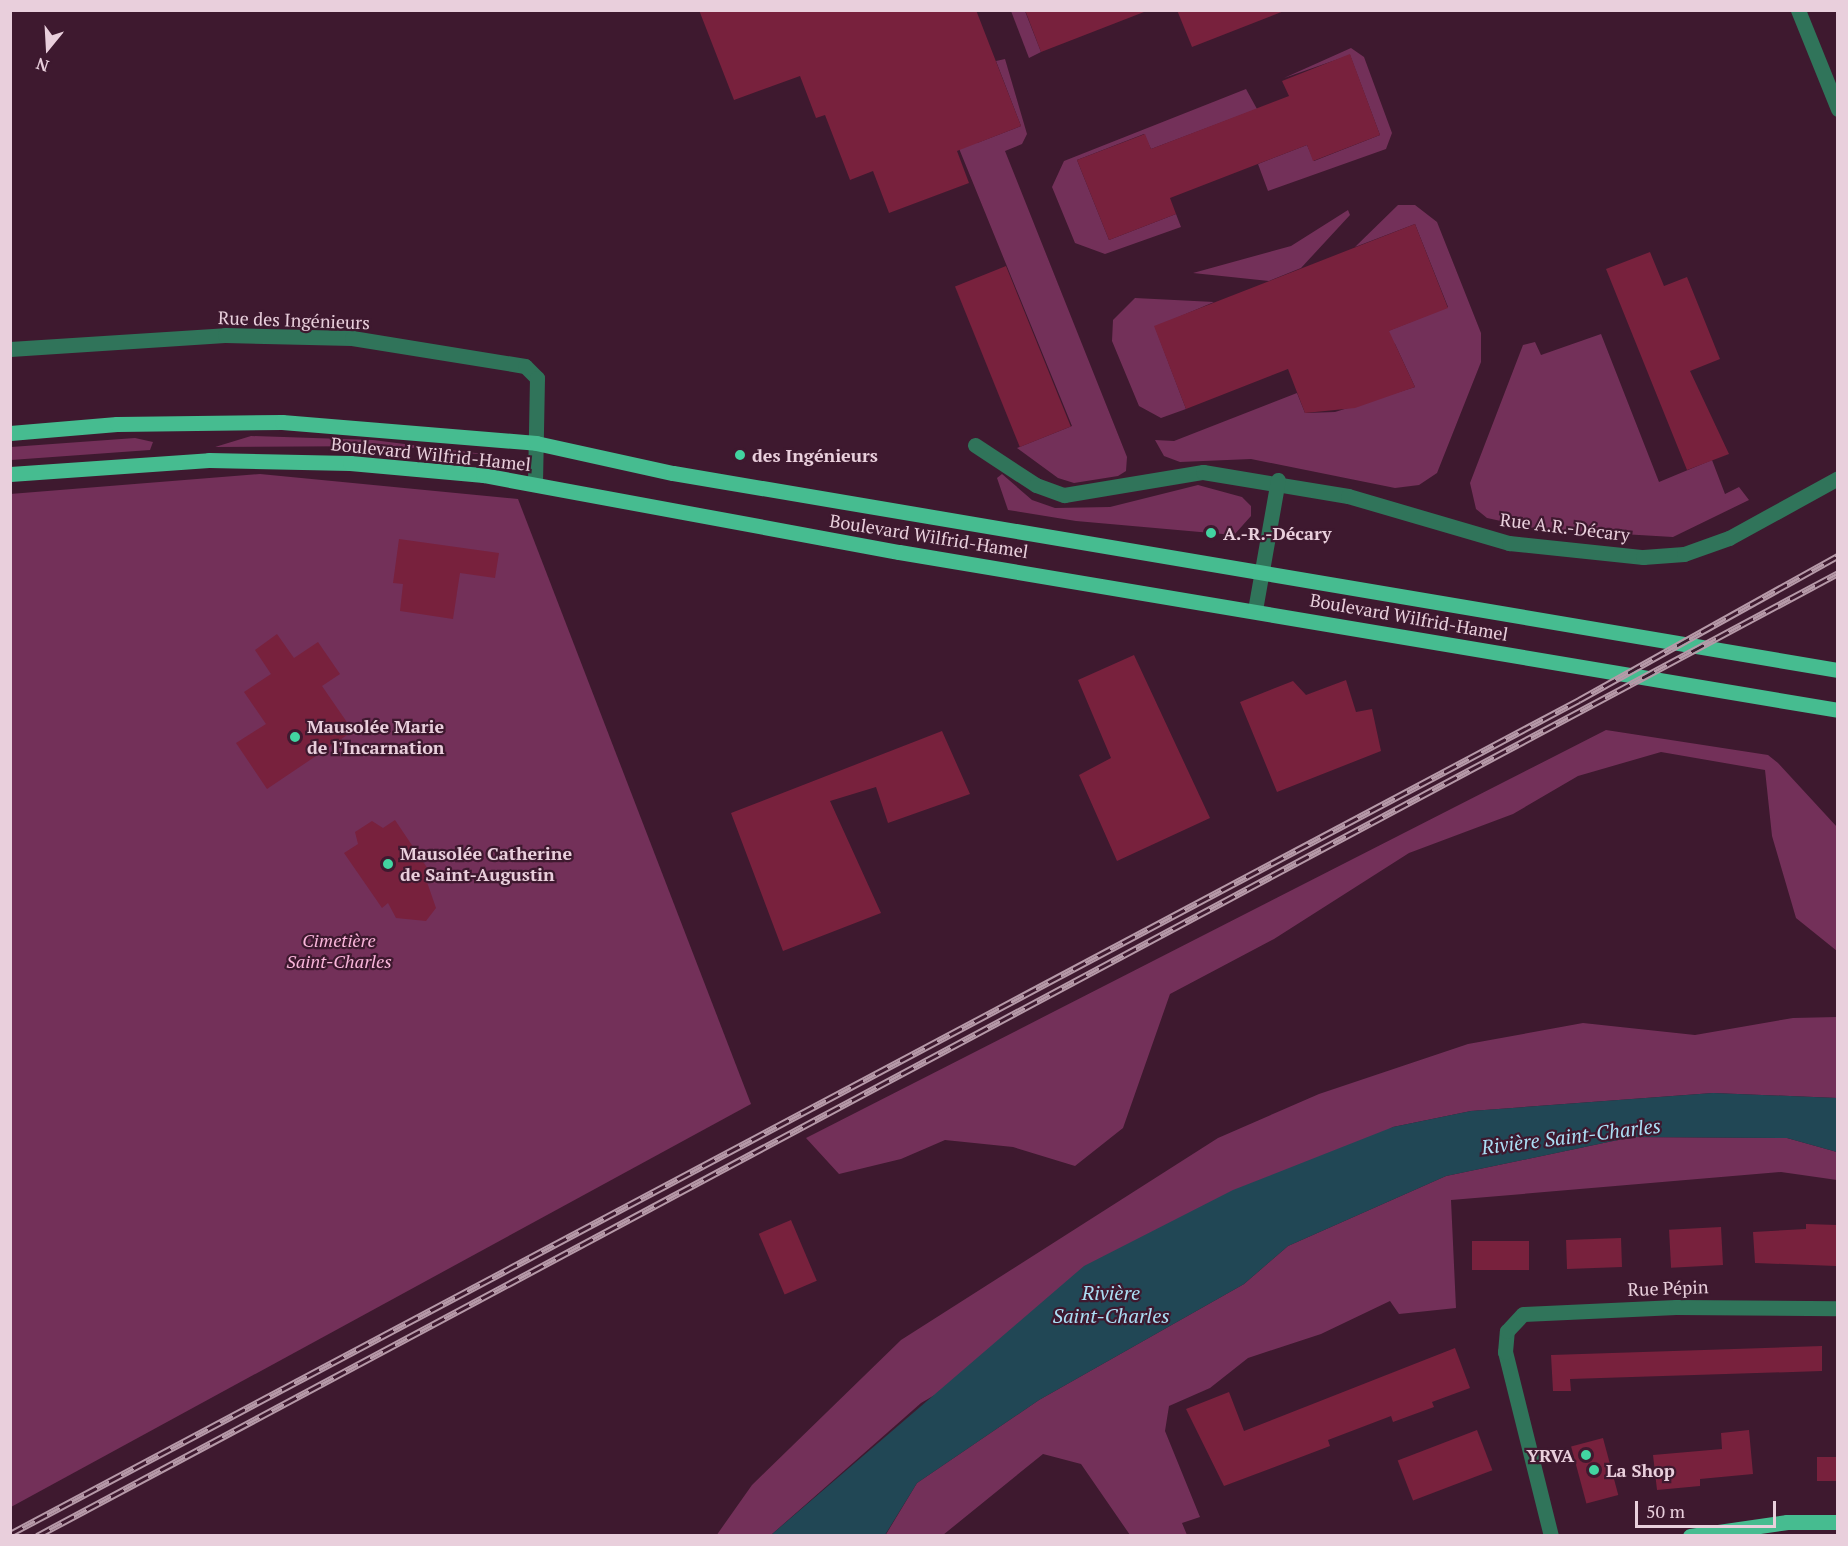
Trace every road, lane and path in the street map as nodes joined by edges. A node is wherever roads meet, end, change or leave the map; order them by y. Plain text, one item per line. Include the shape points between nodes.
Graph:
1 (1798, 10) edge
2 (1838, 109) edge
3 (10, 349) edge
4 (10, 433) edge
5 (536, 443) junction
6 (975, 445) dead end
7 (10, 474) edge
8 (1838, 478) edge
9 (1278, 480) junction
10 (535, 483) junction
11 (1262, 571) junction
12 (1255, 610) junction
13 (1838, 670) edge
14 (1838, 710) edge
15 (1838, 1308) edge
16 (1838, 1522) edge
17 (1551, 1536) edge
18 (1689, 1536) edge

1 - 2 street
3 - 5 street, Rue des Ingénieurs via 225,335 352,338 501,360 525,366 537,378
4 - 5 main road, Boulevard Wilfrid-Hamel via 117,424 282,422
5 - 10 street, Rue des Ingénieurs
5 - 11 main road, Boulevard Wilfrid-Hamel via 673,473
6 - 9 street, Rue A.R.-Décary via 1036,485 1064,495 1175,473
7 - 10 main road, Boulevard Wilfrid-Hamel via 220,460 350,463
8 - 9 street, Rue A.R.-Décary via 1729,538 1684,554 1643,557 1509,543
9 - 11 street
10 - 12 main road, Boulevard Wilfrid-Hamel via 899,552
11 - 12 street
11 - 13 main road, Boulevard Wilfrid-Hamel
12 - 14 main road, Boulevard Wilfrid-Hamel
15 - 17 street, Rue Pépin via 1676,1307 1523,1314 1507,1331 1505,1352
16 - 18 main road via 1787,1522

